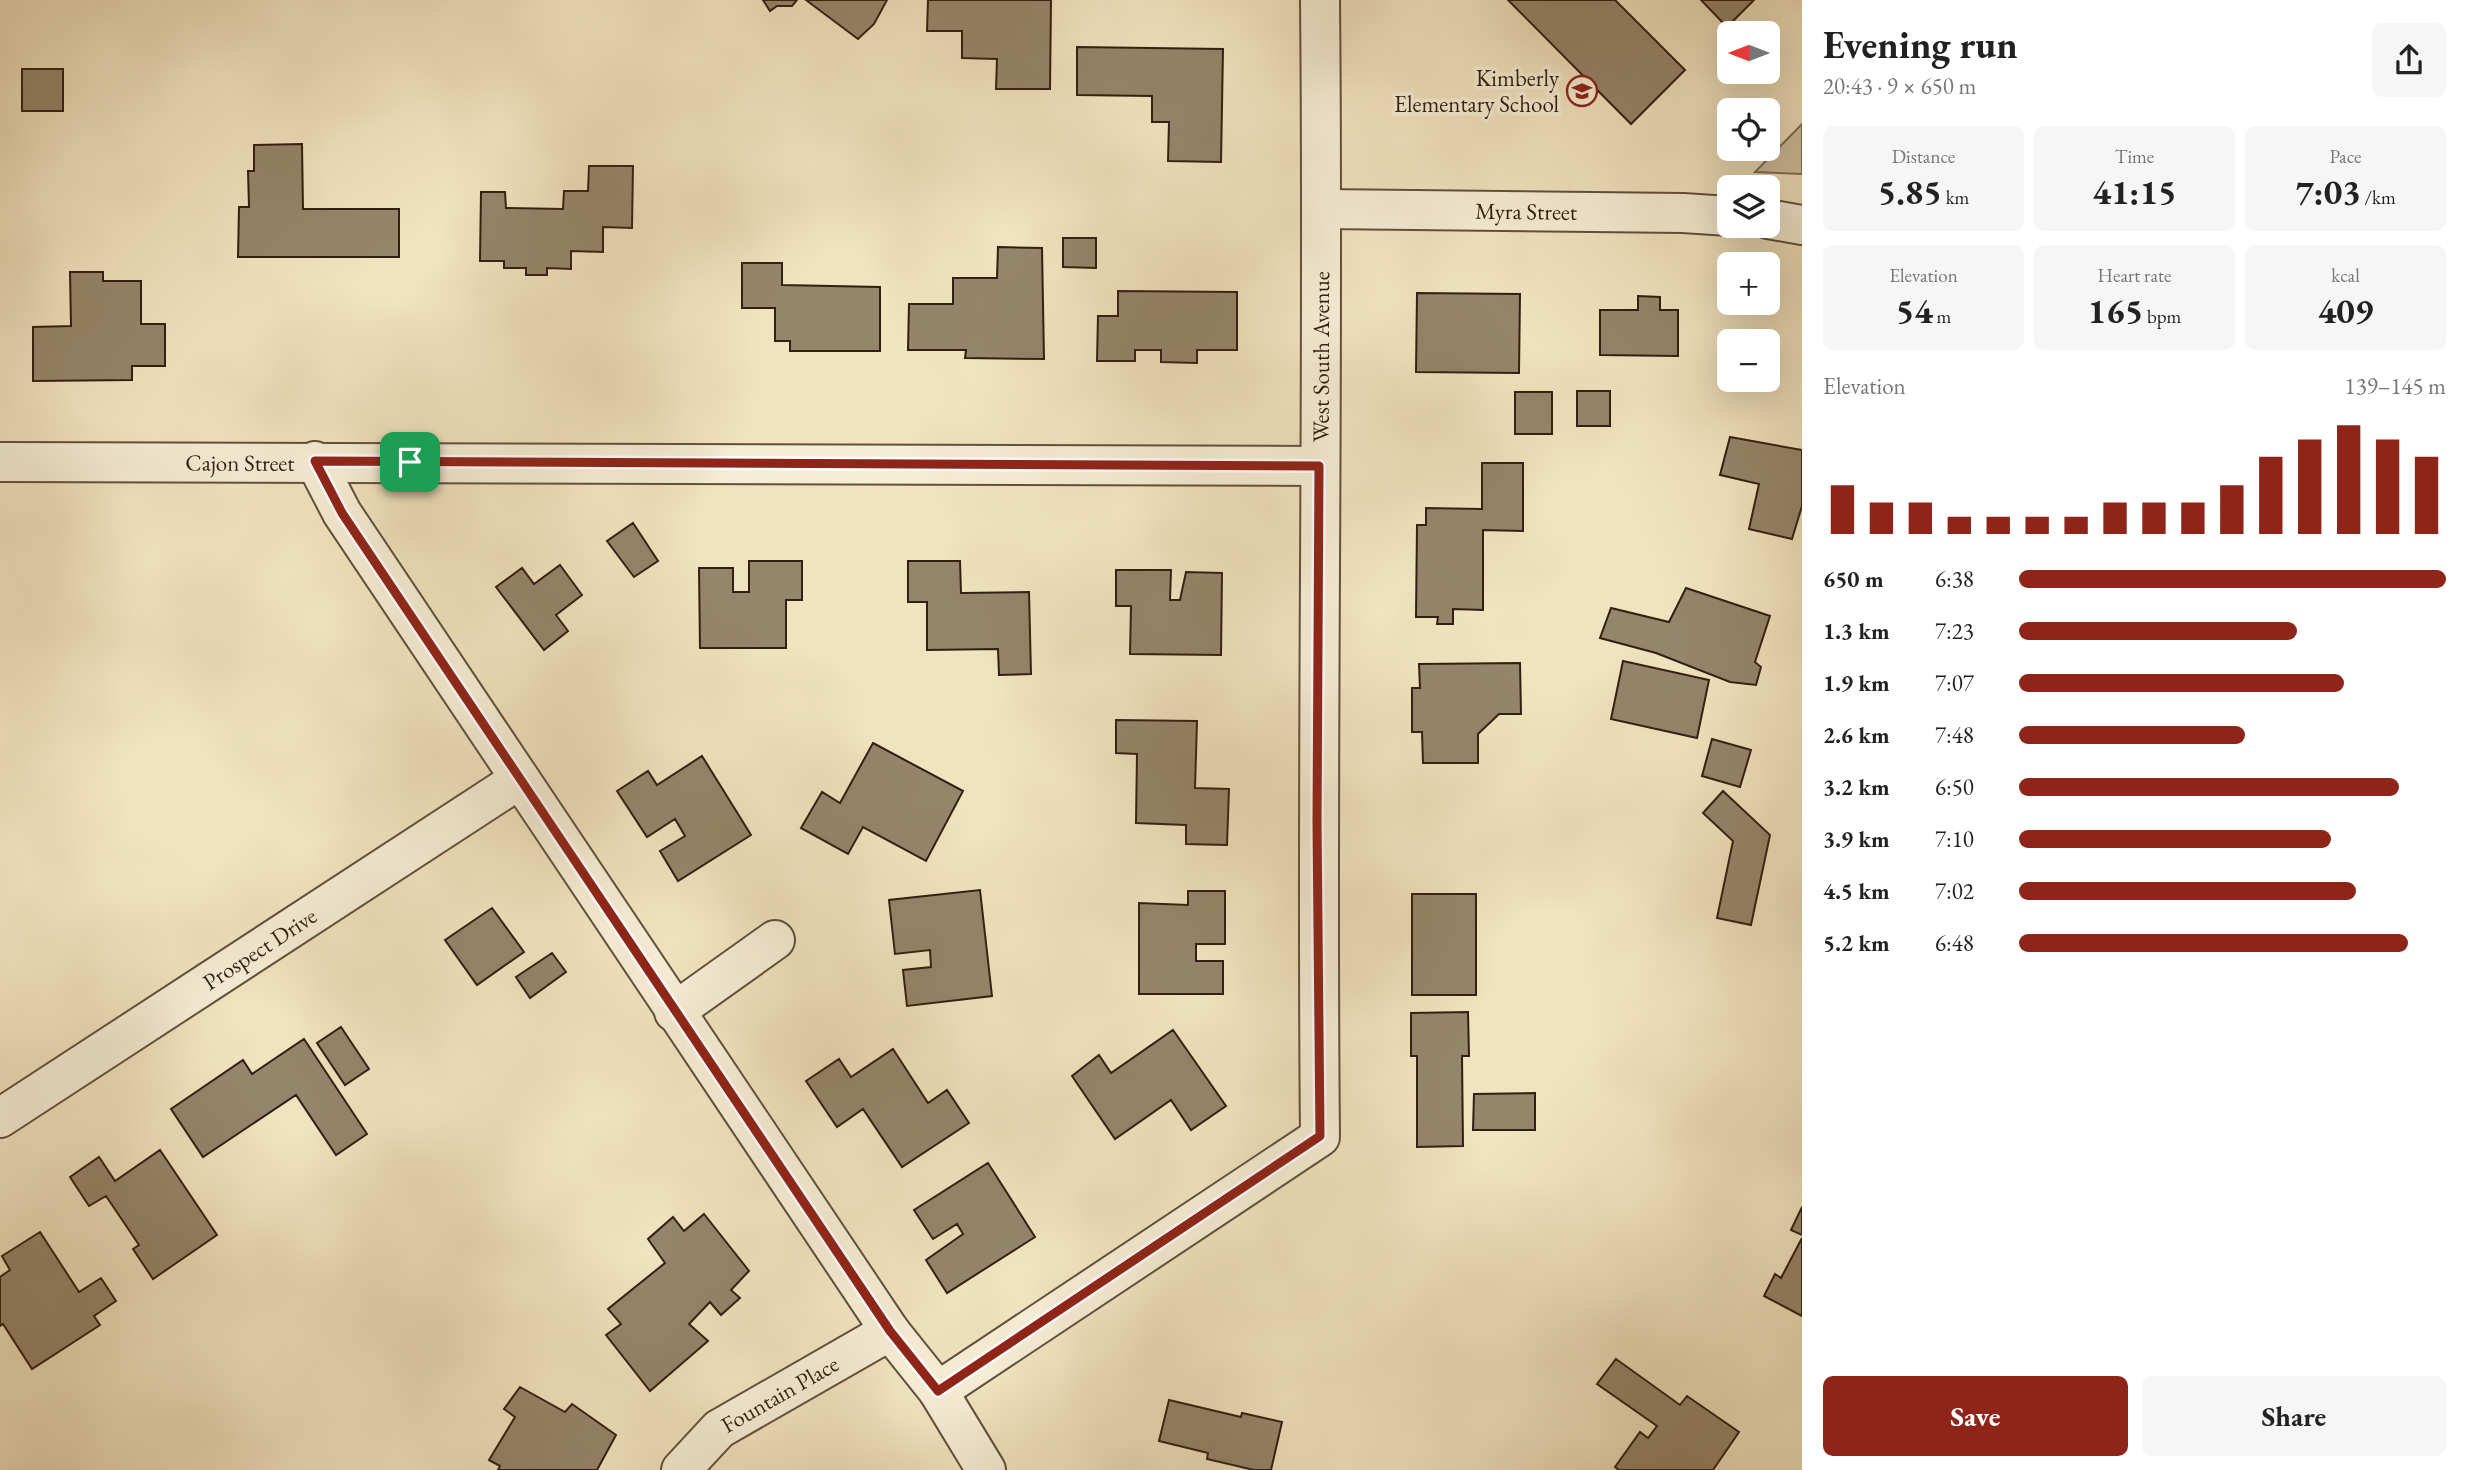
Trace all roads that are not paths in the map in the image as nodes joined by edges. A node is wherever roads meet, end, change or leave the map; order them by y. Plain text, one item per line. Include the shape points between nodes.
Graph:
1 (1321, 0) edge
2 (1322, 209) junction
3 (1717, 215) edge
4 (1780, 221) edge
5 (1802, 225) edge
6 (315, 461) junction
7 (0, 462) edge
8 (1319, 466) junction
9 (520, 779) junction
10 (775, 940) dead end
11 (674, 1012) junction
12 (0, 1118) edge
13 (890, 1331) junction
14 (938, 1391) junction
15 (681, 1470) edge
16 (986, 1470) edge

1 - 2 street, West South Avenue
2 - 3 street, Myra Street
2 - 8 street, West South Avenue
4 - 5 street
6 - 7 street, Cajon Street
6 - 8 street, Cajon Street
6 - 9 street via 342,513
8 - 14 street, West South Avenue via 1320,1136
9 - 11 street
9 - 12 street, Prospect Drive
10 - 11 street
11 - 13 street
13 - 14 street
13 - 15 street, Fountain Place via 719,1429
14 - 16 street

